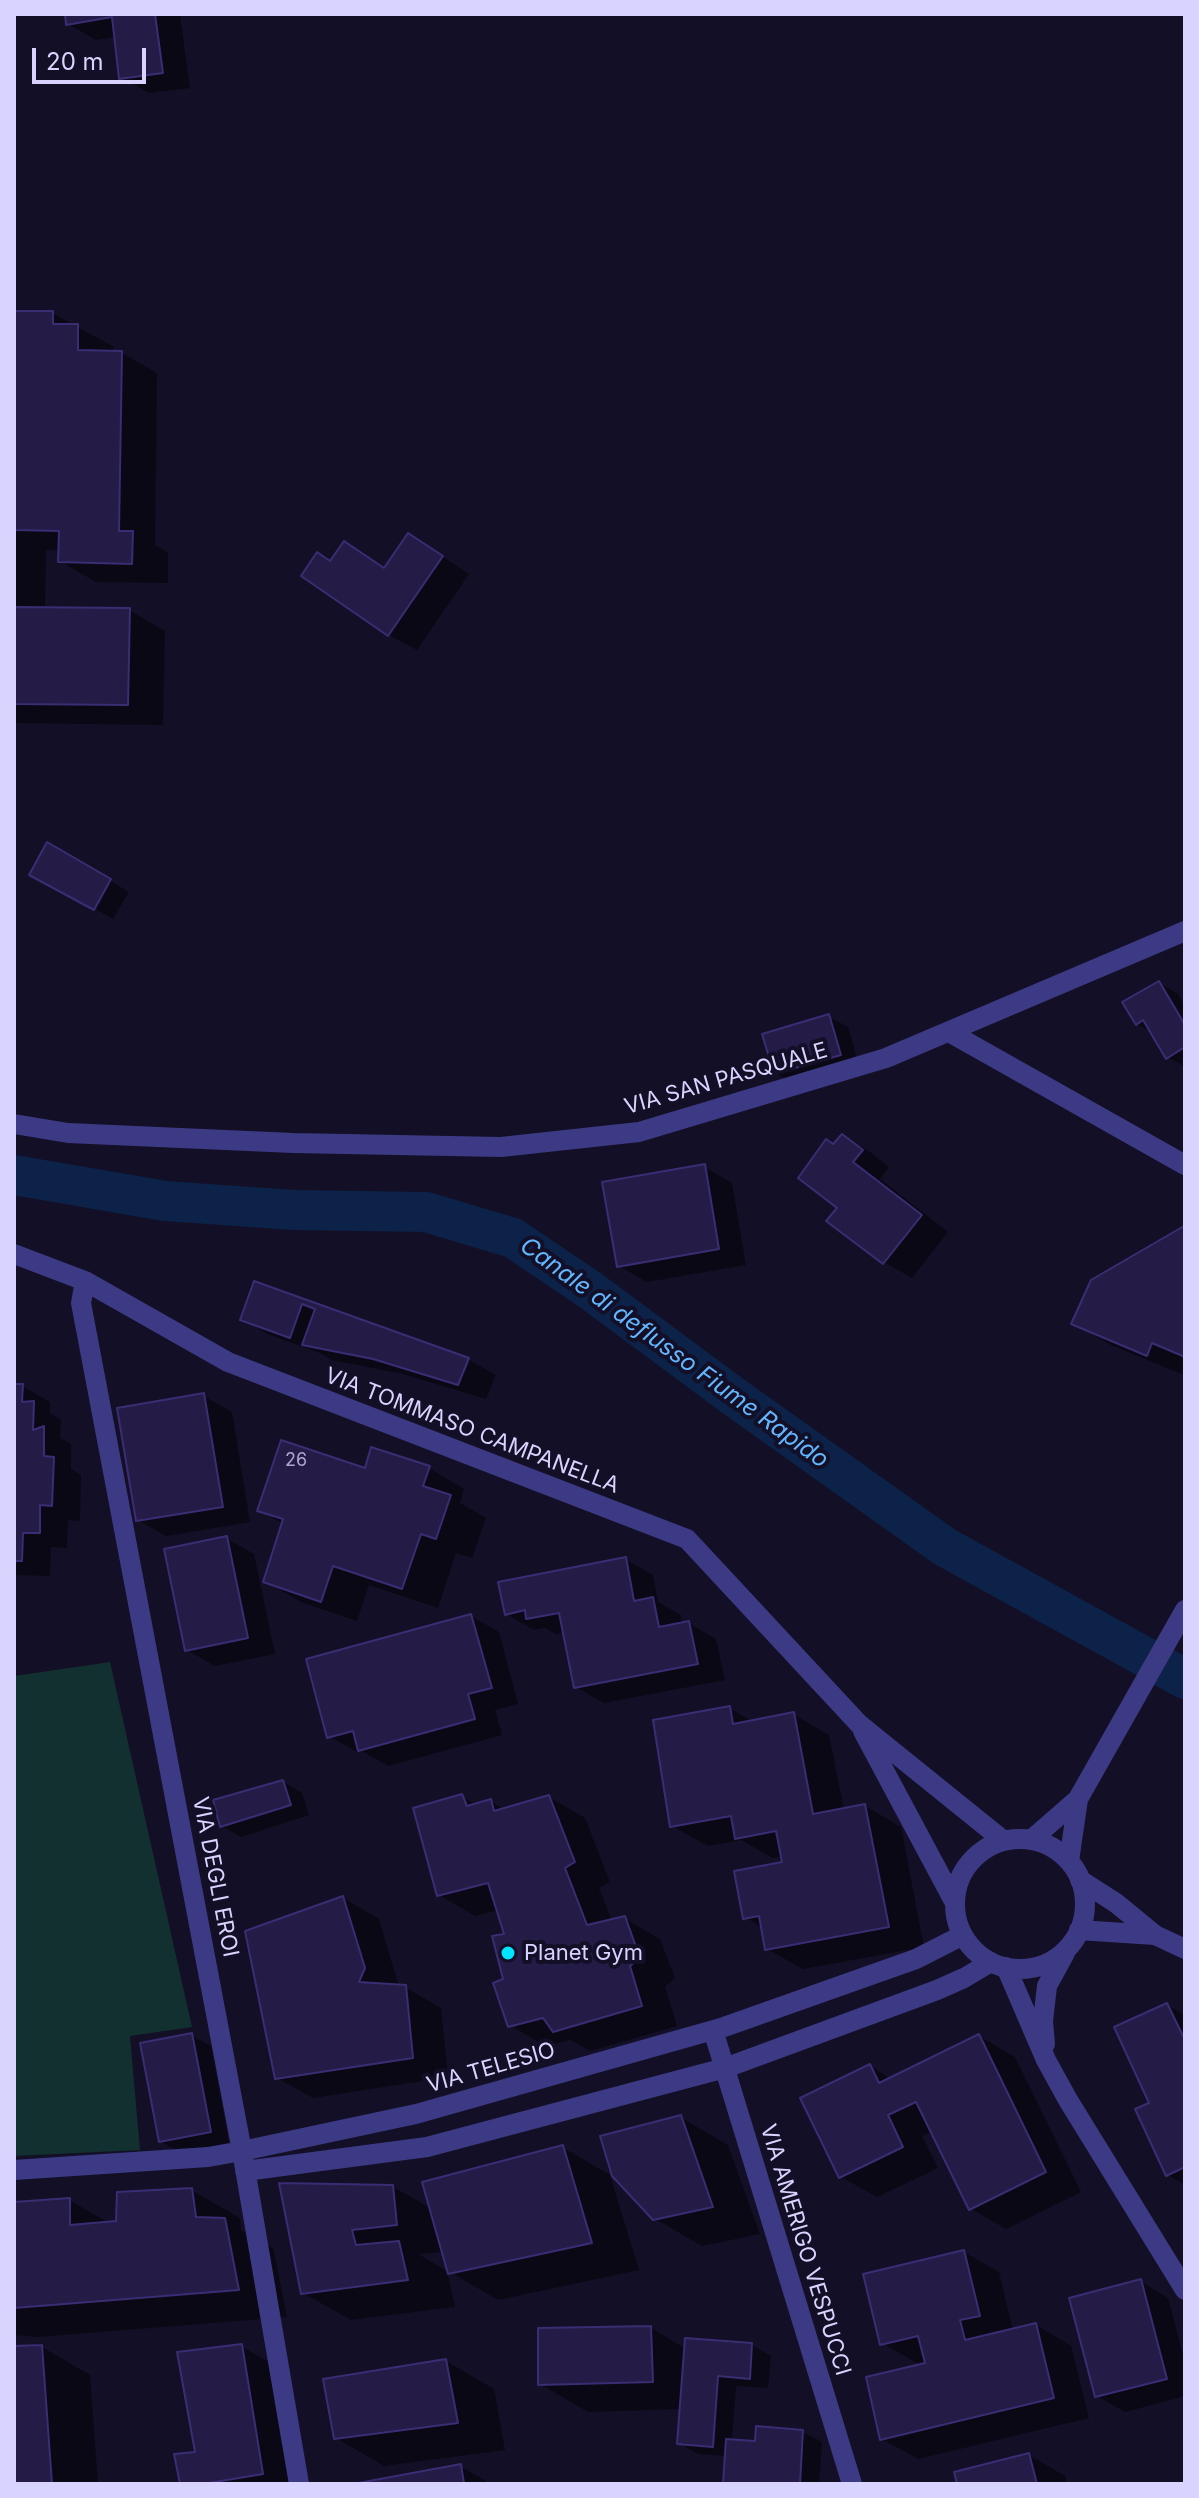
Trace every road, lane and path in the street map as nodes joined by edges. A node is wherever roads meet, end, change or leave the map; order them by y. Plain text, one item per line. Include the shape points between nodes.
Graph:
1 (1185, 931) edge
2 (949, 1032) junction
3 (14, 1124) edge
4 (1185, 1165) edge
5 (14, 1254) edge
6 (85, 1281) junction
7 (1185, 1610) edge
8 (859, 1724) junction
9 (1078, 1799) junction
10 (1031, 1840) junction
11 (1004, 1841) junction
12 (1069, 1861) junction
13 (1080, 1880) junction
14 (955, 1903) junction
15 (1079, 1930) junction
16 (963, 1935) junction
17 (1155, 1935) junction
18 (1067, 1948) junction
19 (1185, 1949) edge
20 (998, 1965) junction
21 (713, 2030) junction
22 (1046, 2060) junction
23 (725, 2068) junction
24 (244, 2161) junction
25 (14, 2170) edge
26 (1185, 2290) edge
27 (299, 2484) edge
28 (852, 2484) edge

1 - 2 street, VIA SAN PASQUALE
2 - 3 street, VIA SAN PASQUALE via 886,1058 639,1132 501,1147 293,1143 83,1133
2 - 4 street
5 - 6 street, VIA TOMMASO CAMPANELLA
6 - 8 street, VIA TOMMASO CAMPANELLA via 228,1362 687,1539
6 - 24 street, VIA DEGLI EROI via 81,1303
7 - 9 street
8 - 11 street, VIA TOMMASO CAMPANELLA
8 - 14 street, VIA TOMMASO CAMPANELLA
9 - 10 street
9 - 12 street
10 - 11 street
10 - 12 street
11 - 14 street via 969,1863 958,1882
12 - 13 street
13 - 15 street via 1085,1897
13 - 17 street
14 - 16 street
15 - 17 street
15 - 18 street
16 - 20 street via 973,1949
16 - 21 street, VIA TELESIO via 916,1959
17 - 19 street
18 - 20 street via 1049,1962 1028,1968
18 - 22 street via 1047,1986
20 - 22 street
20 - 23 street, VIA TELESIO
21 - 23 street, VIA AMERIGO VESPUCCI
21 - 24 street, VIA TELESIO
22 - 26 street
23 - 24 street, VIA TELESIO via 427,2147
23 - 28 street, VIA AMERIGO VESPUCCI
24 - 25 street, VIA TELESIO via 208,2157
24 - 27 street, VIA DEGLI EROI

